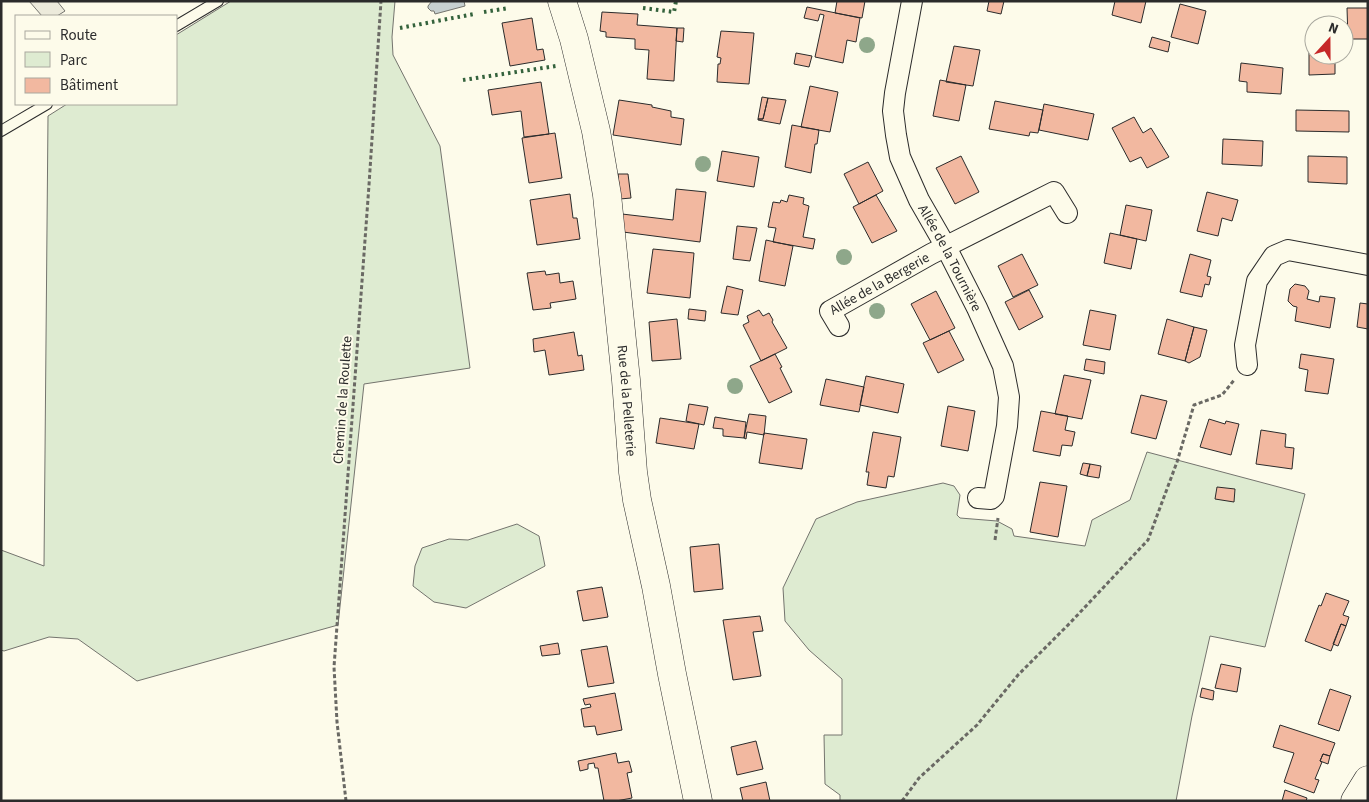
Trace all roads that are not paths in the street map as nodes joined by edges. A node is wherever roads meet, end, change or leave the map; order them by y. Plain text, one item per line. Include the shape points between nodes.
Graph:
1 (218, 1) edge
2 (562, 1) edge
3 (912, 1) edge
4 (178, 25) edge
5 (45, 105) edge
6 (1, 131) edge
7 (1067, 214) dead end
8 (946, 247) junction
9 (1368, 265) edge
10 (839, 326) dead end
11 (1247, 365) road end
12 (978, 498) dead end
13 (1368, 780) edge
14 (698, 801) edge
15 (1355, 801) edge

1 - 4 lane
2 - 14 main road, Rue de la Pelleterie via 596,131 606,186 634,481
3 - 8 street, Allée de la Tournière via 895,92 896,135 900,157 919,200
5 - 6 lane
7 - 8 street, Allée de la Bergerie via 1054,192
8 - 10 street, Allée de la Bergerie via 830,311
8 - 12 street, Allée de la Tournière via 990,335 1003,366 1009,397 994,496 991,499
9 - 11 street via 1288,250 1274,256 1257,281 1244,345
13 - 15 main road

